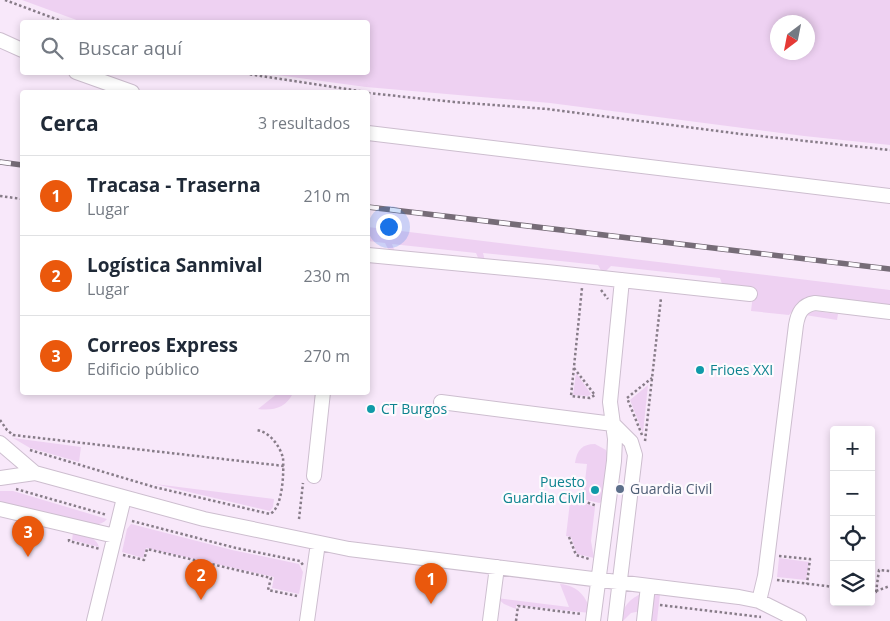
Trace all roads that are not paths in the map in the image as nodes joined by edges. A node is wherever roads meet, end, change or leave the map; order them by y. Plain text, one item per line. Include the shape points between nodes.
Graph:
1 (0, 40) edge
2 (20, 49) edge
3 (84, 75) edge
4 (126, 90) edge
5 (370, 133) edge
6 (890, 196) edge
7 (370, 254) edge
8 (622, 280) junction
9 (750, 294) dead end
10 (890, 312) edge
11 (324, 395) edge
12 (441, 402) dead end
13 (613, 424) junction
14 (0, 443) edge
15 (35, 473) junction
16 (314, 476) dead end
17 (0, 478) edge
18 (124, 498) junction
19 (0, 509) edge
20 (114, 536) junction
21 (318, 543) junction
22 (497, 567) junction
23 (598, 579) junction
24 (620, 582) junction
25 (648, 586) junction
26 (759, 601) junction
27 (591, 618) edge
28 (94, 621) edge
29 (307, 621) edge
30 (490, 621) edge
31 (615, 621) edge
32 (644, 621) edge
33 (799, 621) edge

1 - 2 street
3 - 4 street
5 - 6 street
7 - 8 street
8 - 9 street
8 - 13 street via 610,402
10 - 26 street via 815,303 800,312
11 - 16 street
12 - 13 street
13 - 23 street via 614,461
13 - 24 street via 631,442 634,455
14 - 15 street
15 - 17 street
15 - 18 street
18 - 20 street via 126,521
18 - 21 street via 239,528
19 - 20 street
20 - 28 street
21 - 22 street
21 - 29 street
22 - 23 street
22 - 30 street
23 - 24 street
23 - 27 street
24 - 25 street
24 - 31 street
25 - 26 street
25 - 32 street
26 - 33 street

